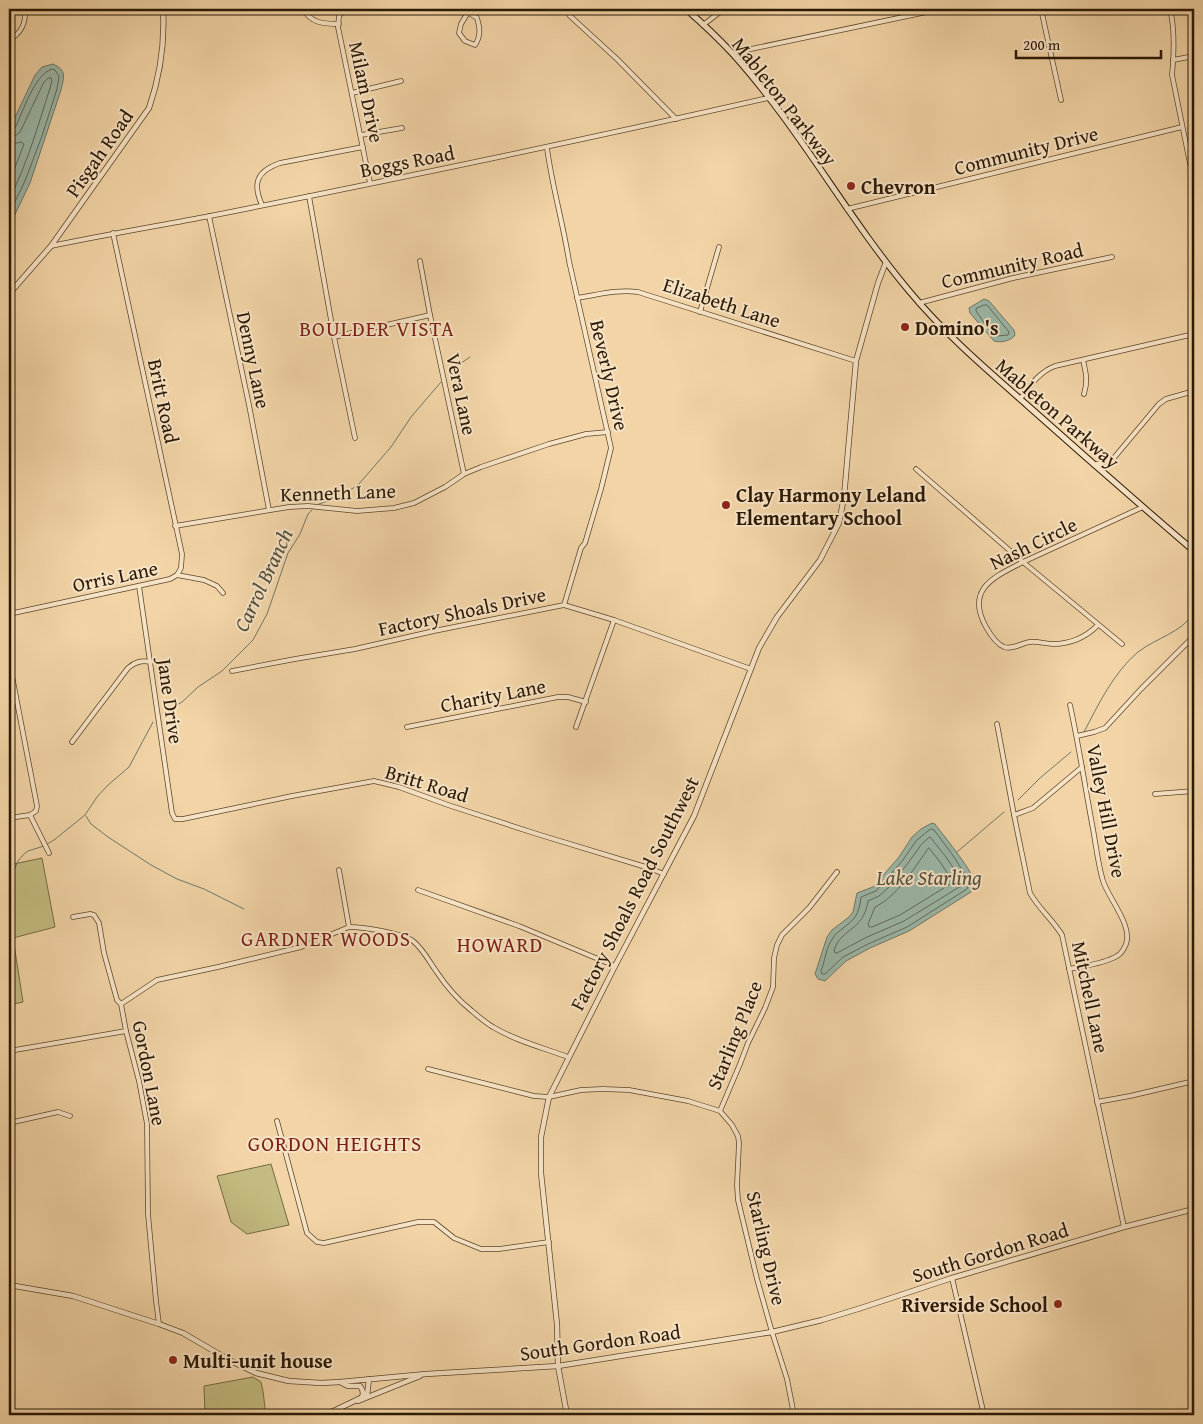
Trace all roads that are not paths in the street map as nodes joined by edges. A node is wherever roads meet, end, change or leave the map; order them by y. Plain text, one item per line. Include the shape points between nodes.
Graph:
1 (25, 9) edge
2 (163, 9) edge
3 (303, 9) edge
4 (345, 9) edge
5 (565, 9) edge
6 (686, 9) edge
7 (724, 9) edge
8 (942, 9) edge
9 (1041, 9) edge
10 (1170, 9) edge
11 (470, 11) edge
12 (338, 24) junction
13 (704, 25) junction
14 (9, 40) edge
15 (732, 53) junction
16 (1194, 56) edge
17 (1174, 60) junction
18 (401, 81) dead end
19 (352, 93) junction
20 (768, 98) junction
21 (1061, 100) dead end
22 (676, 119) junction
23 (402, 128) dead end
24 (1182, 128) junction
25 (361, 135) junction
26 (363, 147) junction
27 (547, 148) junction
28 (370, 183) junction
29 (1194, 183) edge
30 (309, 196) junction
31 (262, 205) junction
32 (848, 209) junction
33 (209, 216) junction
34 (113, 233) junction
35 (51, 246) junction
36 (719, 247) dead end
37 (1112, 257) dead end
38 (420, 261) dead end
39 (886, 262) junction
40 (9, 294) edge
41 (577, 298) junction
42 (919, 303) junction
43 (700, 312) junction
44 (430, 315) junction
45 (1194, 334) edge
46 (334, 337) junction
47 (1083, 360) junction
48 (856, 361) junction
49 (1194, 391) edge
50 (1084, 394) dead end
51 (1020, 399) junction
52 (608, 432) junction
53 (354, 438) dead end
54 (1094, 465) junction
55 (916, 469) dead end
56 (464, 474) junction
57 (1143, 507) junction
58 (269, 510) junction
59 (175, 526) junction
60 (1194, 551) edge
61 (1023, 562) junction
62 (177, 575) junction
63 (139, 586) junction
64 (223, 593) dead end
65 (564, 605) junction
66 (9, 614) edge
67 (614, 620) junction
68 (1098, 625) junction
69 (1194, 638) edge
70 (1122, 644) dead end
71 (9, 660) edge
72 (150, 662) junction
73 (750, 669) junction
74 (232, 671) dead end
75 (586, 702) junction
76 (1070, 705) dead end
77 (997, 724) dead end
78 (407, 727) dead end
79 (576, 727) dead end
80 (1077, 736) junction
81 (72, 742) dead end
82 (1082, 766) junction
83 (1194, 791) edge
84 (1155, 794) dead end
85 (30, 815) junction
86 (1014, 815) junction
87 (9, 818) edge
88 (175, 819) joint
89 (50, 853) dead end
90 (339, 870) dead end
91 (838, 872) dead end
92 (664, 874) junction
93 (418, 890) dead end
94 (73, 917) dead end
95 (349, 927) junction
96 (615, 966) junction
97 (1069, 969) junction
98 (121, 1004) junction
99 (126, 1031) junction
100 (9, 1051) edge
101 (568, 1057) junction
102 (428, 1069) dead end
103 (1194, 1080) edge
104 (549, 1096) junction
105 (1097, 1102) junction
106 (720, 1111) junction
107 (70, 1116) dead end
108 (277, 1122) dead end
109 (9, 1123) edge
110 (1194, 1208) edge
111 (1124, 1227) junction
112 (548, 1242) junction
113 (952, 1278) junction
114 (9, 1285) edge
115 (159, 1324) junction
116 (772, 1332) junction
117 (558, 1366) junction
118 (426, 1374) junction
119 (369, 1379) junction
120 (340, 1382) junction
121 (358, 1401) junction
122 (325, 1415) edge
123 (567, 1415) edge
124 (794, 1415) edge
125 (984, 1415) edge

1 - 14 street via 24,26
2 - 35 street, Pisgah Road via 162,53 149,108
3 - 12 street via 317,22
4 - 12 street, Milam Drive
5 - 22 street
6 - 13 main road, Mableton Parkway
7 - 13 street
8 - 15 street
9 - 21 street
10 - 17 street
11 - 11 street via 479,26 480,36 475,45 465,41 459,33
12 - 19 street, Milam Drive
13 - 15 main road, Mableton Parkway
15 - 20 main road, Mableton Parkway
16 - 17 street
17 - 24 street via 1172,75
18 - 19 street
19 - 25 street, Milam Drive
20 - 22 street, Boggs Road
20 - 32 main road, Mableton Parkway
22 - 27 street, Boggs Road
23 - 25 street
24 - 29 street
24 - 32 street, Community Drive
25 - 26 street, Milam Drive
26 - 28 street, Milam Drive
26 - 31 street via 268,168 258,180
27 - 28 street, Boggs Road
27 - 41 street, Beverly Drive
28 - 30 street, Boggs Road
30 - 31 street, Boggs Road
30 - 46 street
31 - 33 street, Boggs Road
32 - 39 main road, Mableton Parkway
33 - 34 street, Boggs Road
33 - 58 street, Denny Lane
34 - 35 street, Boggs Road
34 - 59 street, Britt Road
35 - 40 street, Pisgah Road
36 - 43 street
37 - 42 street, Community Road via 1013,278
38 - 44 street, Vera Lane
39 - 42 main road, Mableton Parkway
39 - 48 street, Factory Shoals Road Southwest
41 - 43 street, Elizabeth Lane via 628,290
41 - 52 street, Beverly Drive
42 - 51 main road, Mableton Parkway
43 - 48 street, Elizabeth Lane
44 - 46 street
44 - 56 street, Vera Lane
45 - 47 street
46 - 53 street
47 - 50 street via 1087,379
47 - 51 street via 1049,368 1039,375
48 - 73 street, Factory Shoals Road Southwest via 839,523 820,560 777,617
49 - 54 street via 1158,404 1117,455 1110,461
51 - 54 main road, Mableton Parkway
52 - 56 street, Kenneth Lane via 549,444
52 - 65 street, Beverly Drive via 611,448 601,489
54 - 57 main road, Mableton Parkway
55 - 61 street
56 - 58 street, Kenneth Lane via 422,500 394,508 357,511 308,506
57 - 60 main road, Mableton Parkway
57 - 61 street, Nash Circle
58 - 59 street, Kenneth Lane
59 - 62 street, Britt Road via 182,554
61 - 68 street
61 - 68 street, Nash Circle via 987,583 980,592 978,603 982,619 998,643 1010,648 1031,642 1068,642 1085,636
62 - 63 street, Orris Lane
62 - 64 street, Orris Lane via 204,580
63 - 66 street, Orris Lane
63 - 72 street, Jane Drive
65 - 67 street, Factory Shoals Drive
65 - 74 street, Factory Shoals Drive
67 - 73 street, Factory Shoals Drive
67 - 75 street
68 - 70 street
69 - 80 street via 1140,689 1105,728
71 - 85 street via 37,806 36,812
72 - 81 street via 139,661 128,668
72 - 88 street, Jane Drive
73 - 92 street, Factory Shoals Road Southwest via 694,816
75 - 78 street, Charity Lane via 558,697
75 - 79 street
76 - 80 street, Valley Hill Drive
77 - 86 street, Mitchell Lane
80 - 82 street, Valley Hill Drive
82 - 86 street via 1033,808
82 - 97 street, Valley Hill Drive via 1103,880 1125,924 1128,938 1118,956
83 - 84 street
85 - 87 street
85 - 89 street
86 - 97 street, Mitchell Lane via 1030,893 1062,935
88 - 92 street, Britt Road via 374,781
90 - 95 street
91 - 106 street, Starling Place via 777,945 773,987
92 - 96 street, Factory Shoals Road Southwest
93 - 96 street via 519,926
94 - 98 street, Gordon Lane via 90,914 99,923 104,953 117,1000
95 - 98 street via 300,947 157,980
95 - 101 street via 412,941 449,988 493,1028
96 - 101 street, Factory Shoals Road Southwest
97 - 105 street, Mitchell Lane
98 - 99 street, Gordon Lane
99 - 100 street
99 - 115 street, Gordon Lane via 147,1124 148,1214
101 - 104 street, Factory Shoals Road Southwest
102 - 104 street via 534,1096
103 - 105 street
104 - 106 street via 615,1088 679,1099
104 - 112 street, Factory Shoals Road Southwest via 542,1137 541,1173
105 - 111 street, Mitchell Lane
106 - 116 street, Starling Drive via 738,1136 738,1200
107 - 109 street via 58,1112
108 - 112 street via 307,1233 317,1242 418,1222 434,1222 454,1238 481,1249
110 - 111 street, South Gordon Road
111 - 113 street, South Gordon Road
112 - 117 street, Factory Shoals Road Southwest
113 - 116 street, South Gordon Road via 822,1320
113 - 125 street
114 - 115 street, South Gordon Road via 73,1296
115 - 120 street, South Gordon Road via 183,1333 256,1373 289,1381
116 - 117 street, South Gordon Road
116 - 124 street, Starling Drive via 787,1378
117 - 118 street, South Gordon Road
117 - 123 street, Factory Shoals Road Southwest
118 - 119 street, South Gordon Road
118 - 121 street
119 - 120 street, South Gordon Road
119 - 121 street via 367,1395
120 - 121 street via 363,1389 363,1396
121 - 122 street

